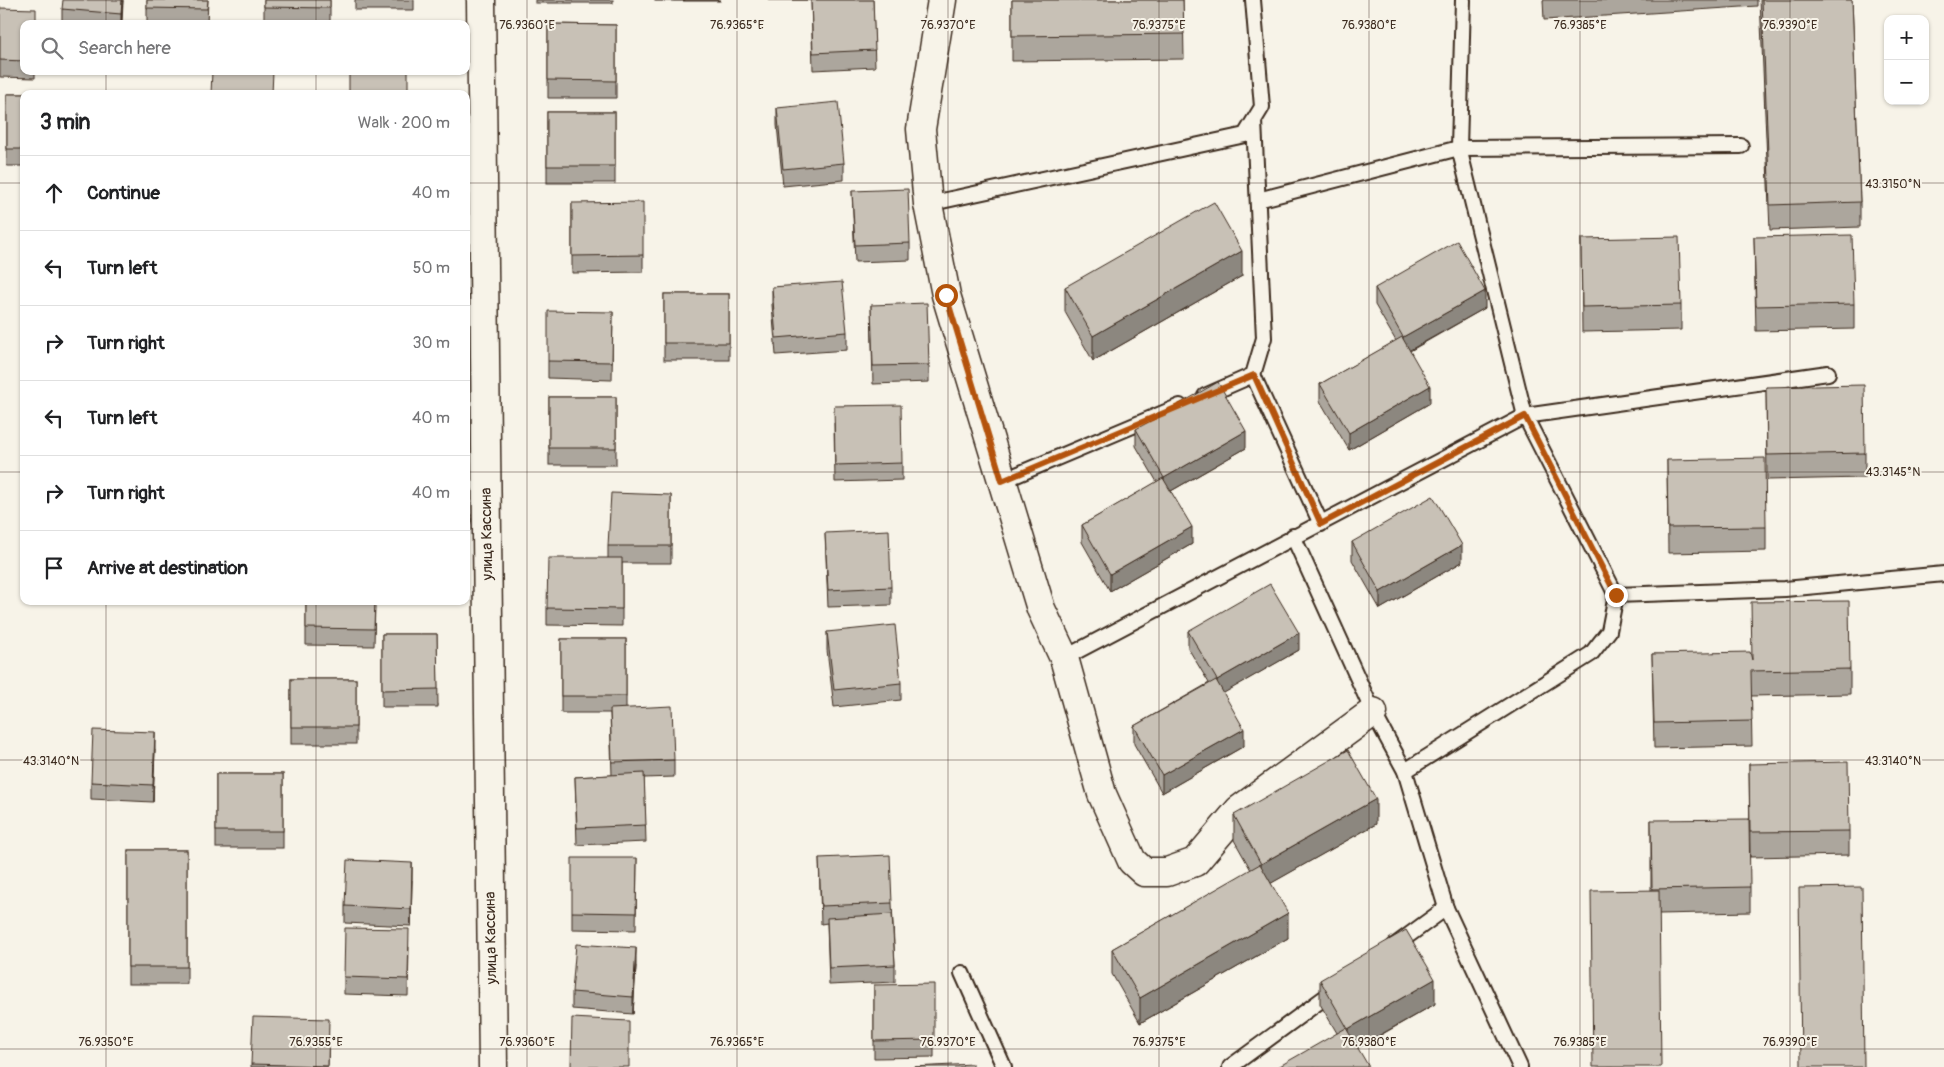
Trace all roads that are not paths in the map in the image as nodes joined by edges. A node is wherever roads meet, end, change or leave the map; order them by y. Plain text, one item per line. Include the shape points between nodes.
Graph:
1 (481, 0) edge
2 (942, 0) edge
3 (1253, 0) edge
4 (1463, 0) edge
5 (1254, 121) junction
6 (1741, 146) dead end
7 (1459, 148) junction
8 (475, 186) edge
9 (1258, 200) junction
10 (928, 204) junction
11 (1828, 373) dead end
12 (1254, 375) junction
13 (1525, 416) junction
14 (1002, 481) junction
15 (476, 504) edge
16 (1321, 524) junction
17 (1293, 536) junction
18 (1944, 574) edge
19 (1616, 595) junction
20 (1064, 658) junction
21 (1373, 712) junction
22 (1406, 771) junction
23 (1446, 908) junction
24 (1382, 955) edge
25 (962, 973) dead end
26 (1342, 984) edge
27 (493, 1067) edge
28 (1004, 1067) edge
29 (1230, 1067) edge
30 (1520, 1067) edge

1 - 8 street, улица Кассина
2 - 10 street via 921,129
3 - 5 lane via 1262,107
4 - 7 lane
5 - 9 lane
5 - 10 lane via 1245,135
6 - 7 lane
7 - 9 lane
7 - 13 lane
8 - 15 street, улица Кассина
9 - 12 lane via 1264,338
10 - 14 street via 946,295
11 - 13 lane
12 - 14 lane
12 - 16 lane
13 - 16 lane
13 - 19 lane
14 - 20 street via 1041,609
15 - 27 street, улица Кассина
16 - 17 lane
17 - 20 lane
17 - 21 lane
18 - 19 lane via 1785,589
19 - 22 lane via 1608,631 1591,654
20 - 21 street via 1102,794 1132,861 1144,872 1167,872 1195,862 1239,810
21 - 22 lane
22 - 23 lane
23 - 24 lane
23 - 30 lane
25 - 28 lane
26 - 29 lane

